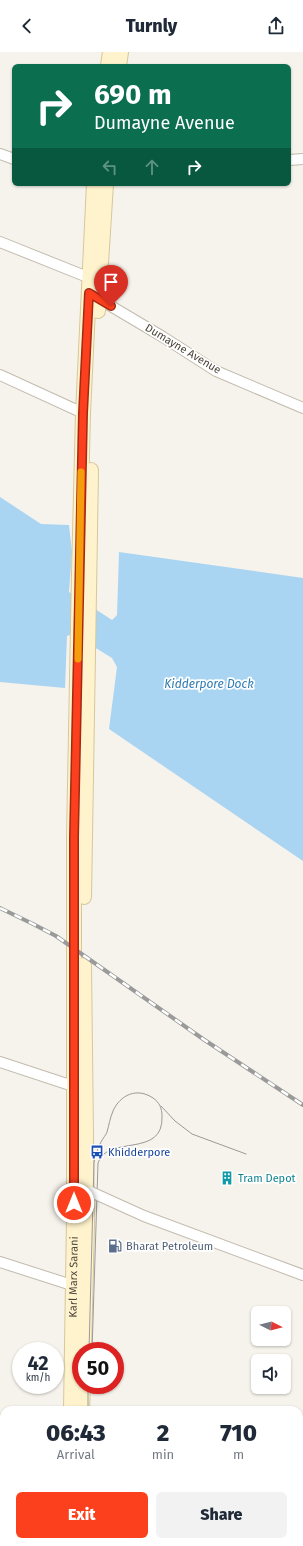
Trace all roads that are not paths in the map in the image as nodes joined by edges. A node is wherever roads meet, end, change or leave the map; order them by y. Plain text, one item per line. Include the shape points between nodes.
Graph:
1 (110, 52) edge
2 (121, 52) edge
3 (108, 64) edge
4 (119, 64) edge
5 (0, 154) edge
6 (12, 158) edge
7 (303, 159) edge
8 (291, 160) edge
9 (94, 186) edge
10 (106, 186) edge
11 (0, 242) edge
12 (95, 280) junction
13 (94, 296) junction
14 (0, 375) edge
15 (303, 408) edge
16 (83, 413) junction
17 (84, 574) junction
18 (83, 662) junction
19 (0, 1062) edge
20 (73, 1086) junction
21 (84, 1190) junction
22 (0, 1262) edge
23 (303, 1275) edge
24 (79, 1287) junction
25 (83, 1342) edge
26 (83, 1394) edge
27 (71, 1406) edge
28 (82, 1406) edge

1 - 3 main road
2 - 4 main road
5 - 6 street
7 - 8 street
9 - 12 main road, Karl Marx Sarani
10 - 12 main road
11 - 12 street
12 - 13 main road, Karl Marx Sarani
13 - 15 street, Dumayne Avenue via 216,371
13 - 16 main road, Karl Marx Sarani
13 - 17 main road via 92,416
14 - 16 street
16 - 17 main road, Karl Marx Sarani
17 - 18 main road, Karl Marx Sarani
18 - 20 main road, Karl Marx Sarani via 74,837
18 - 21 main road
19 - 20 street
20 - 21 main road, Karl Marx Sarani
21 - 23 street, bridge via 144,1216
21 - 24 main road, Karl Marx Sarani
22 - 24 street
24 - 25 main road
24 - 27 main road, Karl Marx Sarani
26 - 28 main road

